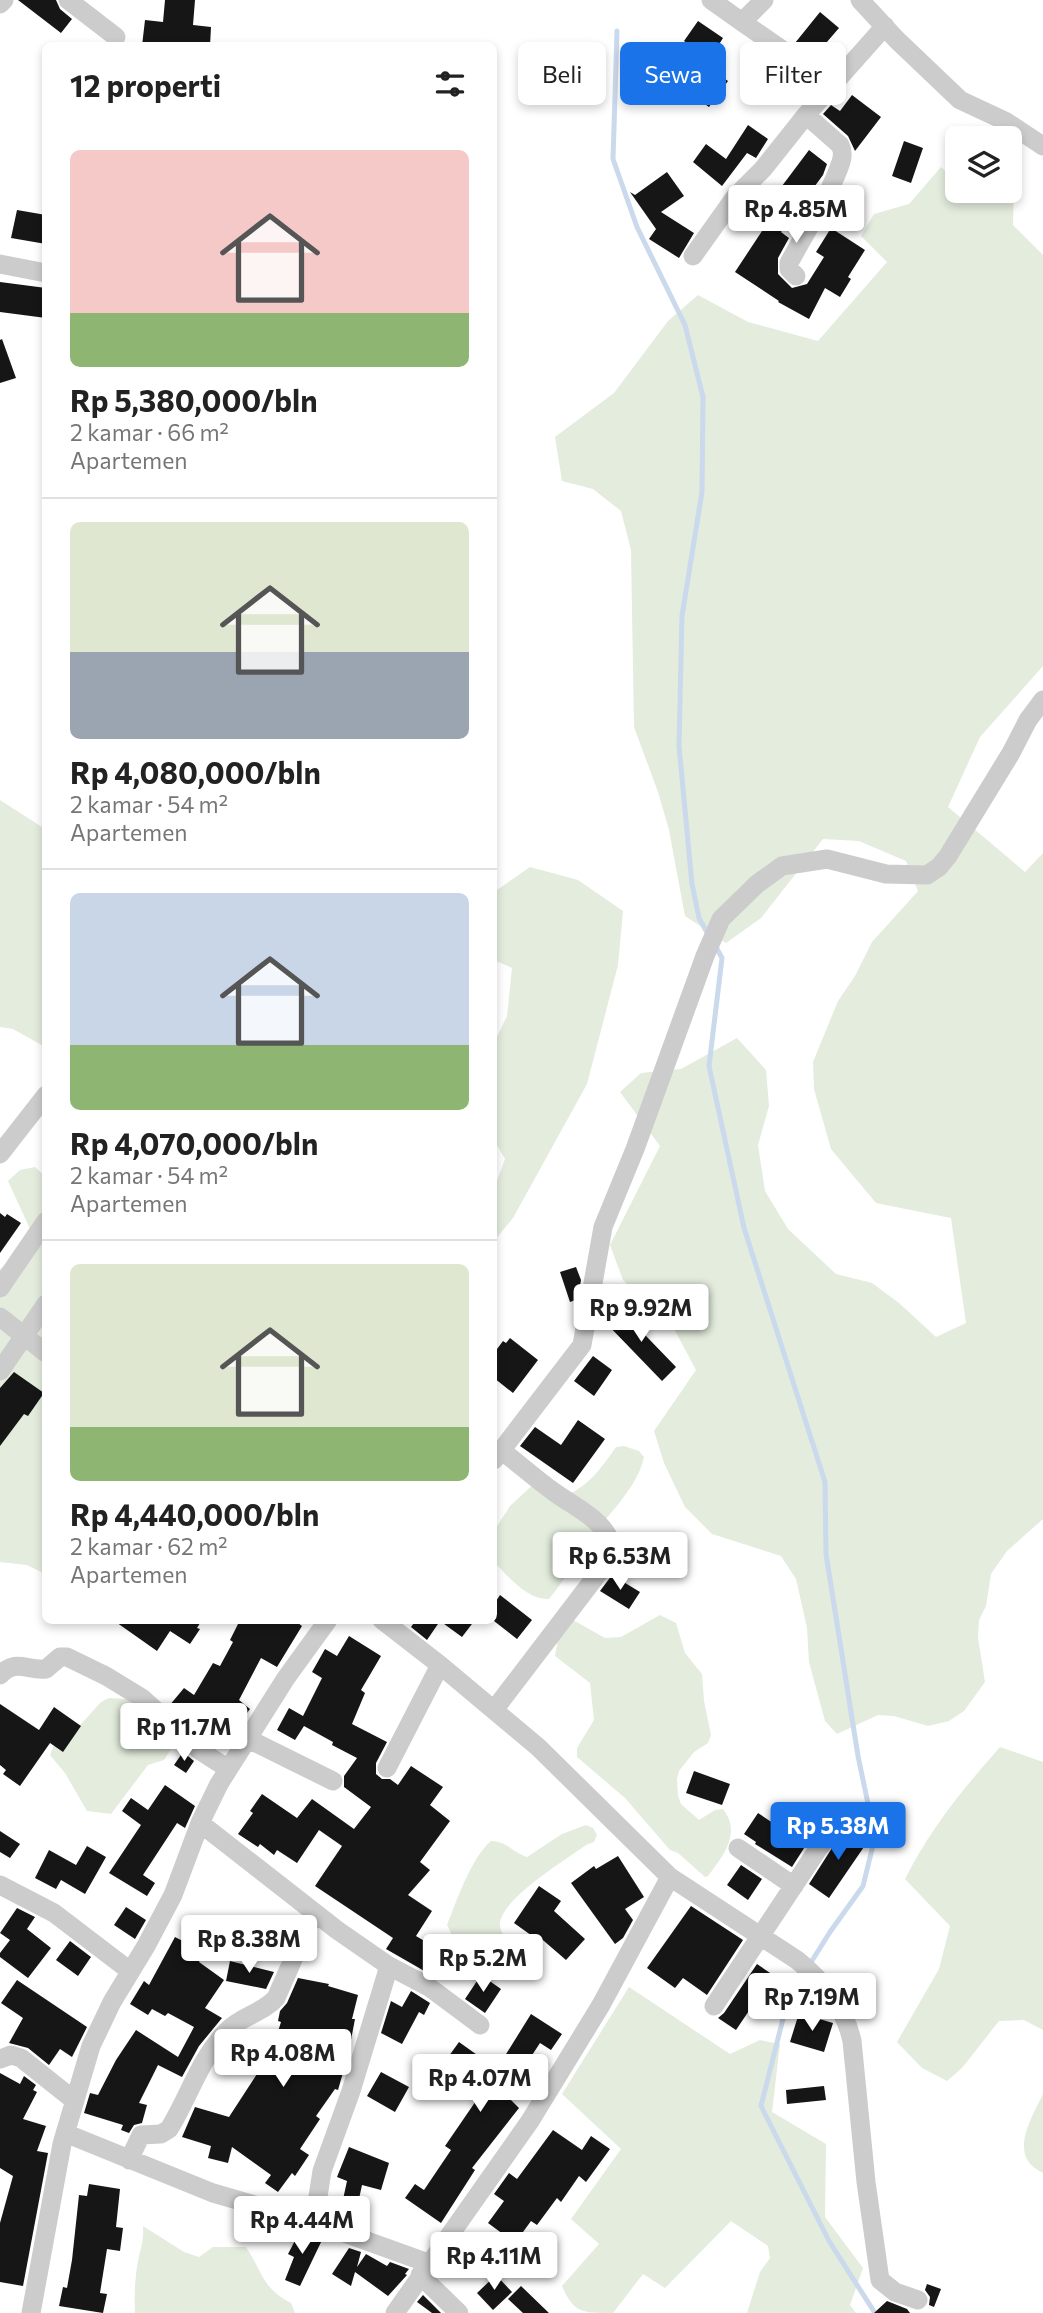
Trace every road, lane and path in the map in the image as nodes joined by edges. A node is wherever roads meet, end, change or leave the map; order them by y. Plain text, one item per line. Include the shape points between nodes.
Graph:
1 (4, 0) edge
2 (68, 0) edge
3 (711, 0) edge
4 (764, 0) edge
5 (860, 0) edge
6 (0, 4) edge
7 (742, 22) junction
8 (885, 26) junction
9 (116, 37) dead end
10 (771, 42) edge
11 (846, 70) edge
12 (815, 105) edge
13 (806, 115) junction
14 (1043, 146) edge
15 (693, 256) dead end
16 (0, 264) edge
17 (42, 272) edge
18 (796, 276) dead end
19 (1043, 700) edge
20 (42, 1100) edge
21 (0, 1154) edge
22 (42, 1227) edge
23 (0, 1288) edge
24 (42, 1310) edge
25 (0, 1317) edge
26 (24, 1336) junction
27 (42, 1350) edge
28 (0, 1371) edge
29 (497, 1455) edge
30 (325, 1624) edge
31 (387, 1624) edge
32 (440, 1665) junction
33 (0, 1675) edge
34 (494, 1710) junction
35 (246, 1738) junction
36 (227, 1768) junction
37 (387, 1768) dead end
38 (333, 1780) dead end
39 (200, 1823) junction
40 (834, 1825) dead end
41 (738, 1848) dead end
42 (670, 1877) junction
43 (0, 1885) edge
44 (794, 1886) junction
45 (314, 1912) junction
46 (761, 1937) junction
47 (389, 1966) junction
48 (130, 1971) junction
49 (714, 2006) dead end
50 (480, 2025) dead end
51 (0, 2059) edge
52 (75, 2101) junction
53 (65, 2133) junction
54 (129, 2160) junction
55 (314, 2222) junction
56 (424, 2269) junction
57 (918, 2300) dead end
58 (31, 2313) edge
59 (395, 2313) edge
60 (459, 2313) edge

1 - 6 street
2 - 9 street
3 - 7 street
4 - 7 street
5 - 8 street
7 - 10 street
8 - 11 street
8 - 14 street via 960,100
12 - 13 street
13 - 15 street via 722,213
13 - 18 street via 843,151 831,184 789,263
16 - 17 street
19 - 29 street via 939,867 927,875 886,874 827,859 782,866 722,919 603,1227 582,1345
20 - 21 street
22 - 23 street
24 - 26 street
25 - 26 street
26 - 27 street
26 - 28 street
29 - 34 street via 590,1516 606,1533 613,1554
30 - 35 street
31 - 32 street
32 - 34 street
32 - 37 street
33 - 36 street via 19,1665 46,1669 66,1657 142,1698 199,1750
34 - 42 street
35 - 36 street
35 - 38 street
36 - 39 street
39 - 45 street
39 - 48 street via 173,1895
40 - 44 street
41 - 44 street
42 - 46 street
42 - 56 street via 601,2005 542,2101
43 - 48 street via 54,1913
44 - 46 street
45 - 47 street
45 - 54 street via 276,1998 228,2029 203,2064 169,2129 141,2135
46 - 49 street
46 - 57 street via 816,1975 849,2028 880,2280 895,2292
47 - 50 street via 429,1987
47 - 55 street via 322,2171
48 - 52 street via 91,2046
51 - 52 street via 21,2058
52 - 53 street
53 - 54 street
53 - 58 street
54 - 55 street via 213,2193
55 - 56 street
56 - 59 street
56 - 60 street

